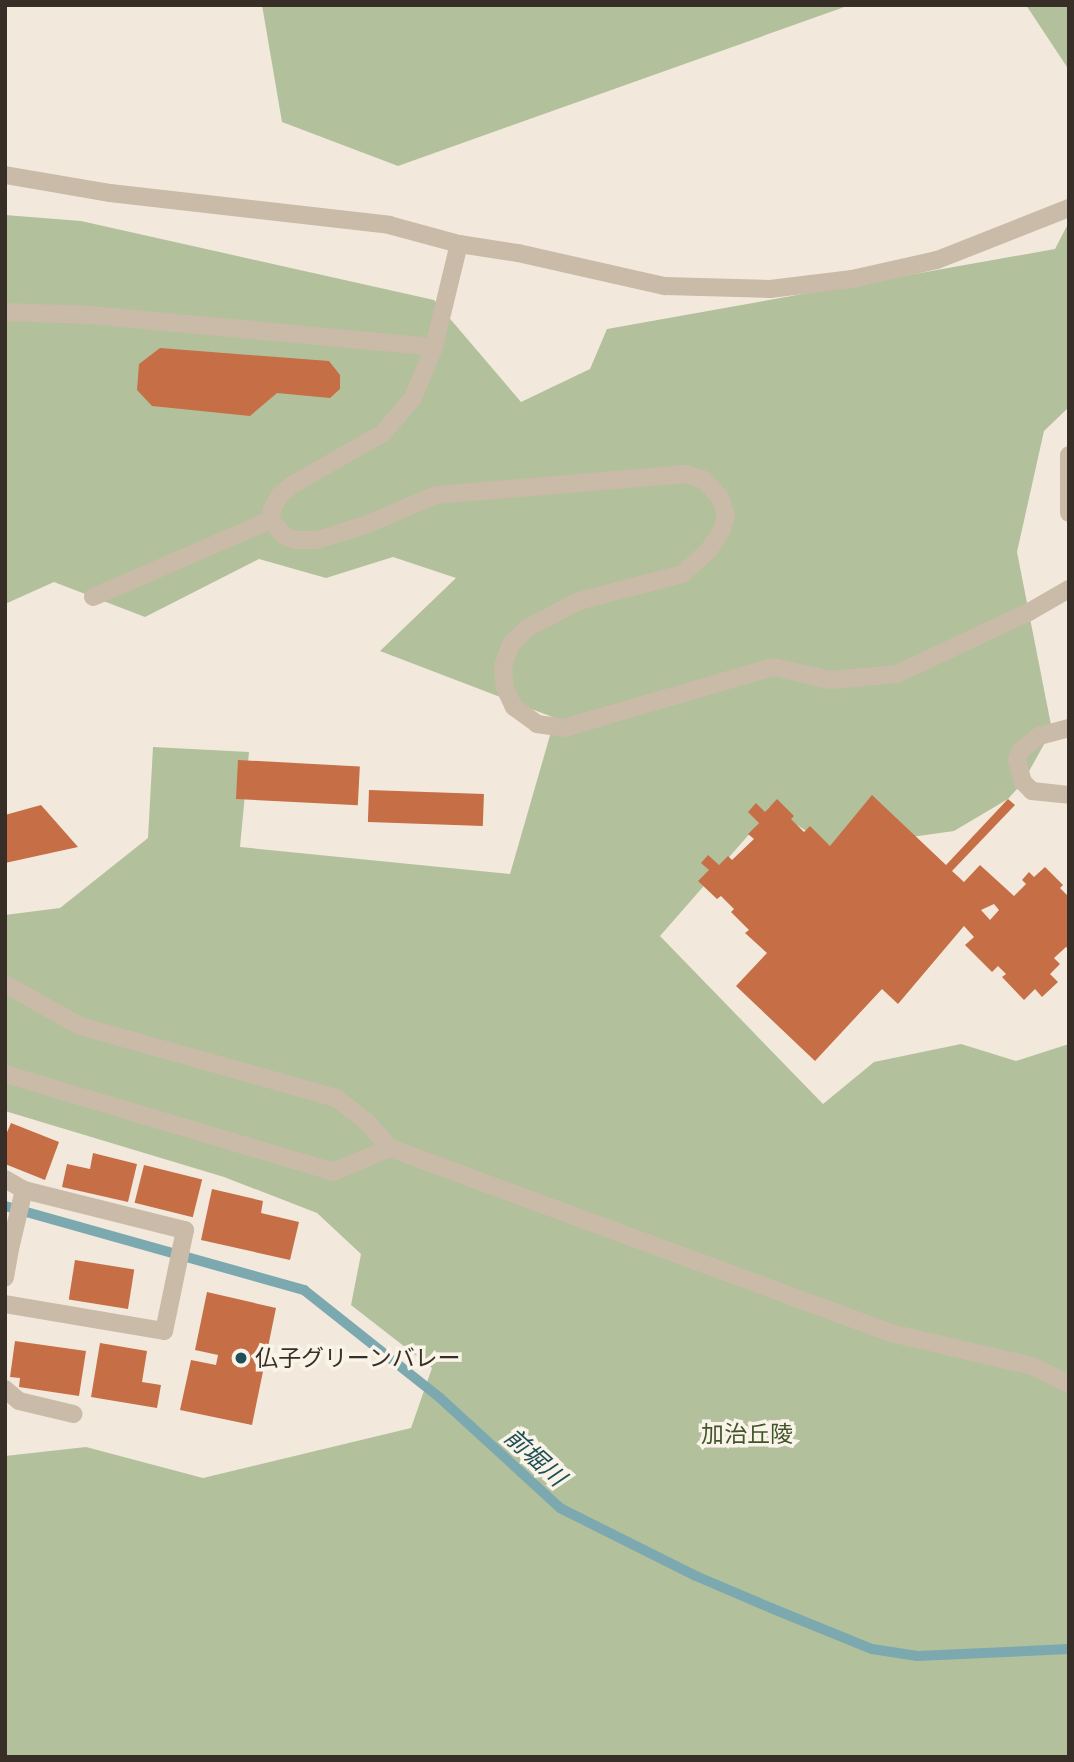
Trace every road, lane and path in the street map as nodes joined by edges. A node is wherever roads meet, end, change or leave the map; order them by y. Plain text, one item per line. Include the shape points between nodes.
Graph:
1 (5, 175) edge
2 (1069, 208) edge
3 (459, 244) junction
4 (5, 312) edge
5 (434, 347) junction
6 (1069, 455) edge
7 (1069, 513) edge
8 (271, 520) junction
9 (1069, 589) edge
10 (93, 597) dead end
11 (1069, 728) edge
12 (1069, 795) edge
13 (5, 984) edge
14 (5, 1074) edge
15 (390, 1148) junction
16 (5, 1179) edge
17 (23, 1195) junction
18 (8, 1249) edge
19 (5, 1278) edge
20 (5, 1304) edge
21 (1069, 1384) edge
22 (5, 1390) edge
23 (73, 1413) dead end

1 - 3 street via 110,193 389,225
2 - 3 street via 937,260 852,279 770,289 665,286
3 - 5 street
4 - 5 street via 90,315
5 - 8 street via 402,415 383,433 292,485 279,496
6 - 7 street
8 - 9 street via 294,540 317,540 436,495 686,474 704,480 720,497 726,516 722,533 682,574 579,601 527,628 510,644 503,666 513,707 537,724 564,728 773,667 830,680 897,674
8 - 10 street
11 - 12 street via 1039,736 1020,751 1017,761 1031,791
13 - 15 street via 80,1026 336,1098
14 - 15 street via 333,1172
15 - 21 street via 891,1333 1032,1366
16 - 17 street
17 - 18 street
17 - 20 street via 185,1230 164,1331
18 - 19 street
22 - 23 street via 19,1401

